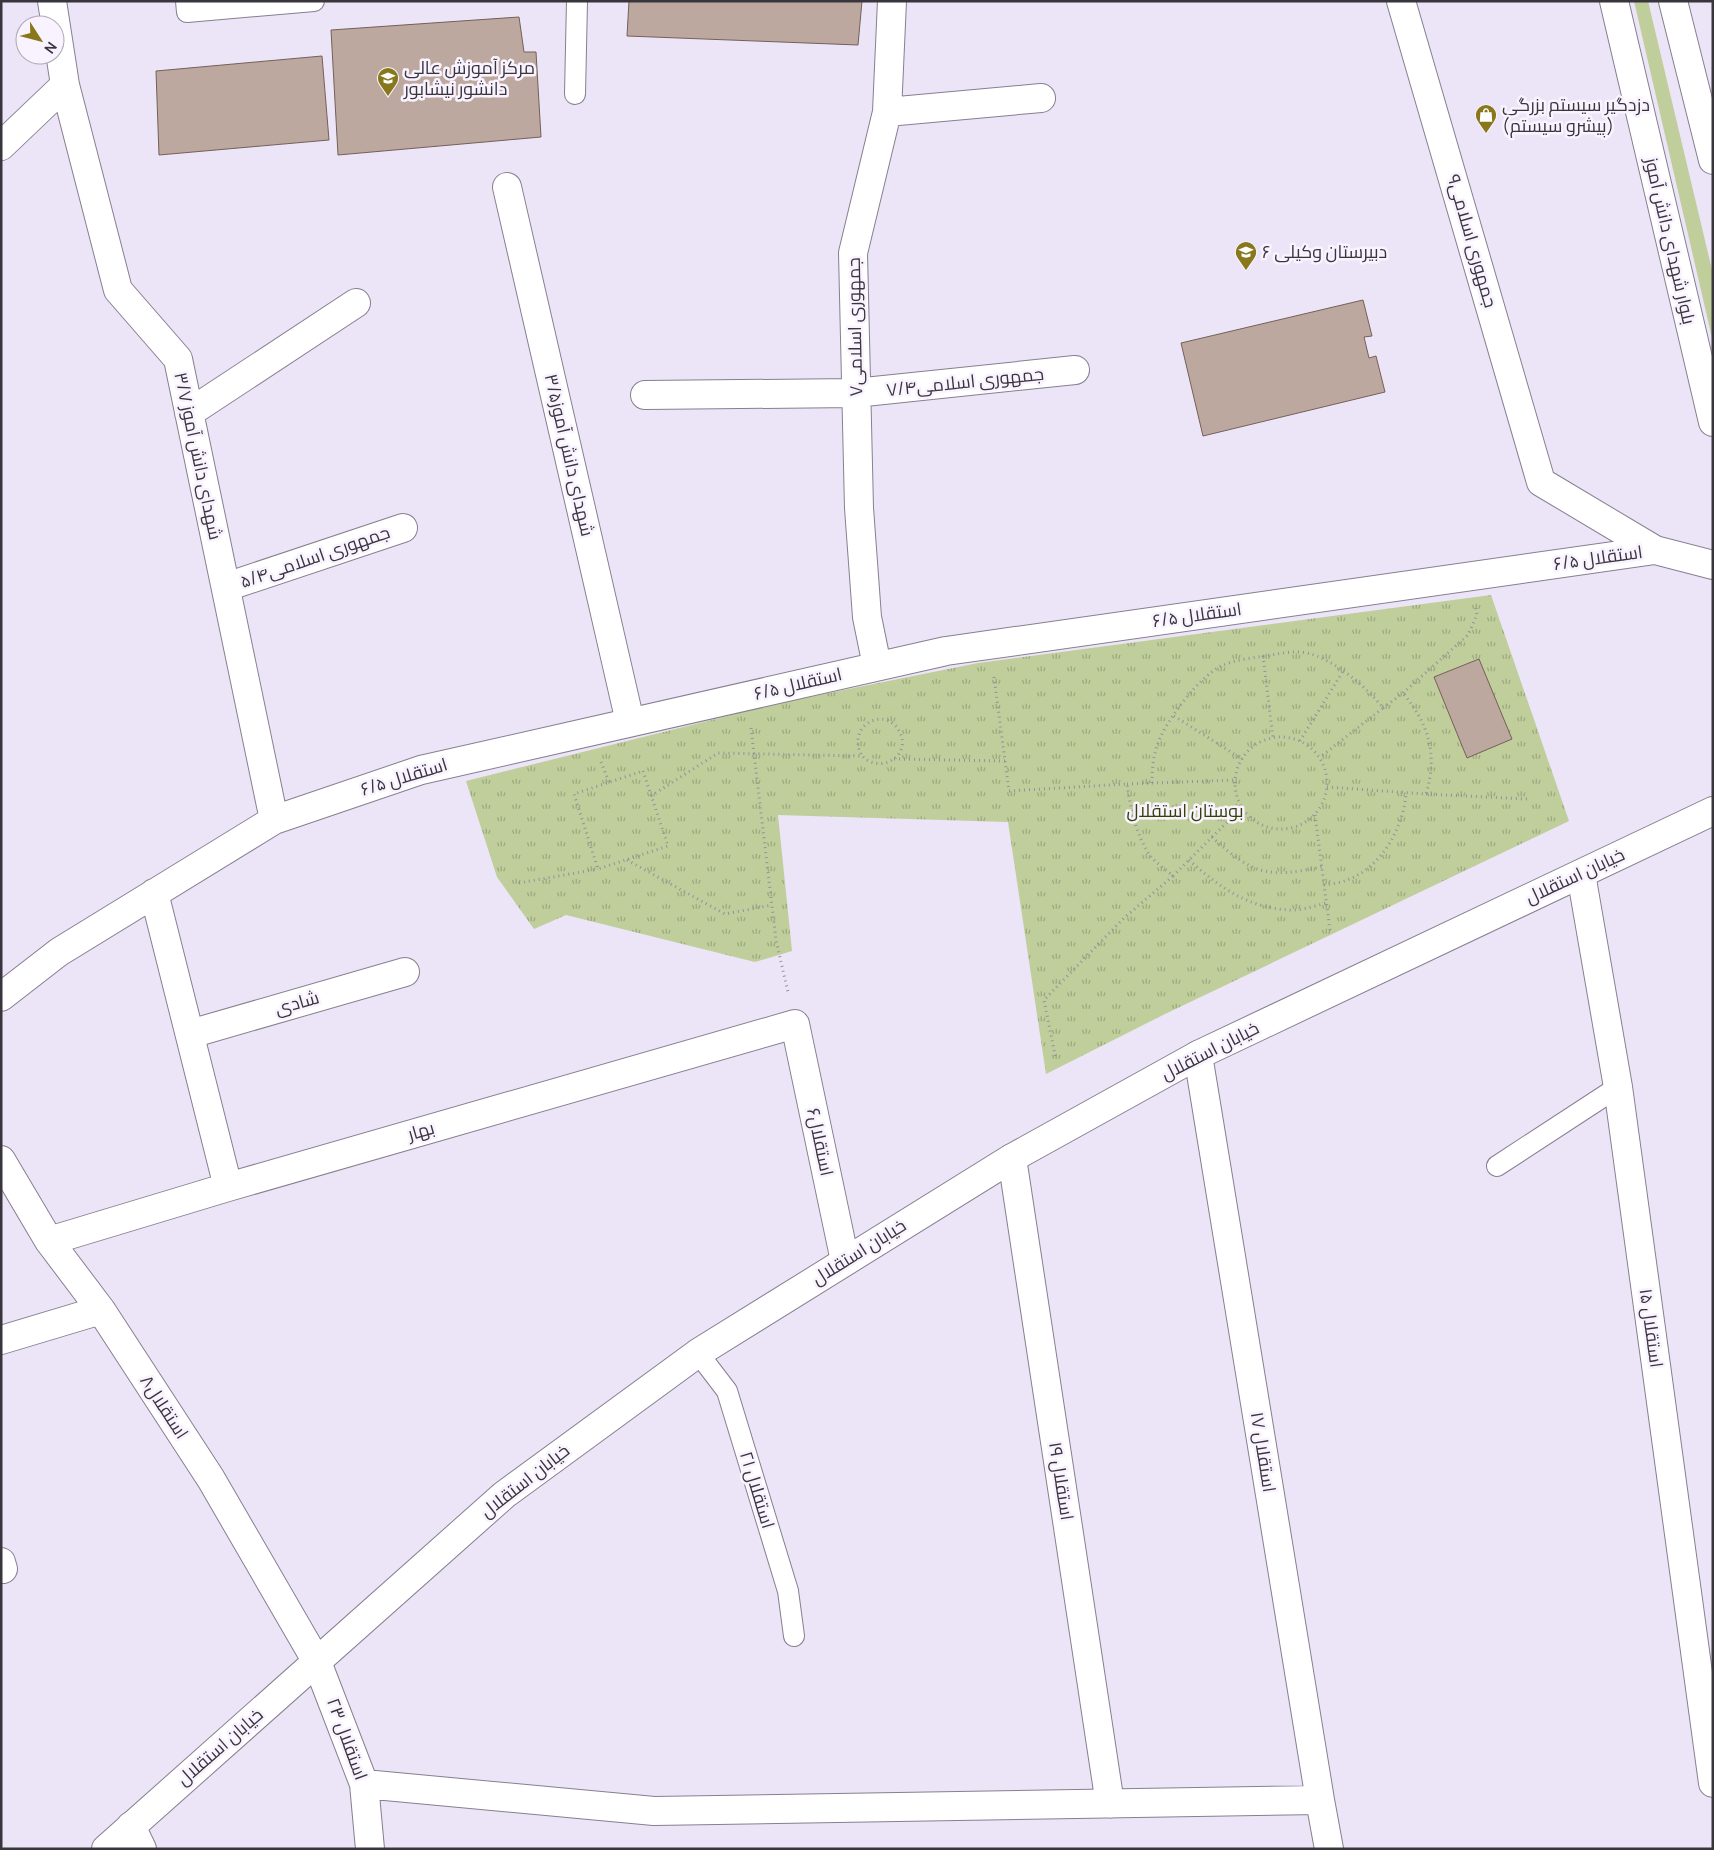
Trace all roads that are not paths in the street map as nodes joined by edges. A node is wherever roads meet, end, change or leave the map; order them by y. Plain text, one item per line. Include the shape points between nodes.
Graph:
1 (52, 1) edge
2 (186, 1) edge
3 (314, 1) edge
4 (577, 1) edge
5 (892, 1) edge
6 (1401, 1) edge
7 (1614, 1) edge
8 (1674, 1) edge
9 (306, 2) edge
10 (65, 85) junction
11 (574, 94) dead end
12 (1041, 98) dead end
13 (887, 112) junction
14 (1, 146) edge
15 (1713, 160) edge
16 (507, 187) dead end
17 (356, 303) dead end
18 (1075, 370) dead end
19 (645, 394) dead end
20 (855, 394) junction
21 (189, 413) junction
22 (1713, 422) edge
23 (403, 528) dead end
24 (1655, 550) junction
25 (1713, 565) edge
26 (226, 587) junction
27 (877, 666) junction
28 (630, 722) junction
29 (1713, 810) edge
30 (274, 820) junction
31 (1581, 874) junction
32 (154, 893) junction
33 (405, 972) dead end
34 (1, 997) edge
35 (795, 1024) joint
36 (190, 1034) junction
37 (1198, 1055) junction
38 (1618, 1087) junction
39 (1012, 1158) junction
40 (1, 1160) edge
41 (1497, 1166) dead end
42 (228, 1187) junction
43 (49, 1241) junction
44 (845, 1261) junction
45 (101, 1310) junction
46 (1, 1340) edge
47 (698, 1353) junction
48 (794, 1636) dead end
49 (317, 1662) junction
50 (1713, 1782) edge
51 (364, 1784) junction
52 (1320, 1800) junction
53 (1110, 1804) junction
54 (137, 1837) edge
55 (106, 1849) edge
56 (370, 1849) edge
57 (1329, 1849) edge

1 - 10 street, شهدای دانش آموز ۳/۷
2 - 9 lane via 187,12
3 - 9 lane
4 - 11 lane
5 - 13 street, جمهوری اسلامی۷
6 - 24 street, جمهوری اسلامی۹ via 1541,482
7 - 22 street, بلوار شهدای دانش آموز
8 - 15 street
10 - 14 street
10 - 21 street, شهدای دانش آموز ۳/۷ via 118,290 178,359
12 - 13 street
13 - 20 street, جمهوری اسلامی۷ via 853,253
16 - 28 street, شهدای دانش آموز۳/۵
17 - 21 street
18 - 20 street, جمهوری اسلامی۷/۴
19 - 20 street, جمهوری اسلامی۷/۴
20 - 27 street, جمهوری اسلامی۷ via 859,508 868,617
21 - 26 street, شهدای دانش آموز ۳/۷
23 - 26 street, جمهوری اسلامی۵/۴
24 - 25 street
24 - 27 street, استقلال ۶/۵ via 946,651
26 - 30 street, شهدای دانش آموز ۳/۷
27 - 28 street, استقلال ۶/۵
28 - 30 street, استقلال ۶/۵ via 420,770
29 - 31 street, خیابان استقلال
30 - 32 street, استقلال ۶/۵
31 - 37 street, خیابان استقلال
31 - 38 street, استقلال ۱۵
32 - 34 street, استقلال ۶/۵ via 59,952
32 - 36 street
33 - 36 street, شادی
35 - 42 street, بهار
35 - 44 street, استقلال۶
36 - 42 street
37 - 39 street, خیابان استقلال
37 - 52 street, استقلال ۱۷
38 - 41 lane
38 - 50 street, استقلال ۱۵
39 - 44 street, خیابان استقلال
39 - 53 street, استقلال ۱۹
40 - 43 street, استقلال۸
42 - 43 street, بهار
43 - 45 street, استقلال۸
44 - 47 street, خیابان استقلال
45 - 46 street
45 - 49 street, استقلال۸ via 211,1479
47 - 48 lane, استقلال ۲۱ via 727,1391 788,1591
47 - 49 street, خیابان استقلال via 504,1495
49 - 51 street, استقلال ۲۳
49 - 54 street, خیابان استقلال
51 - 53 street via 654,1811
51 - 56 street, استقلال ۲۳
52 - 53 street
52 - 57 street, استقلال ۱۷
54 - 55 street, خیابان استقلال

